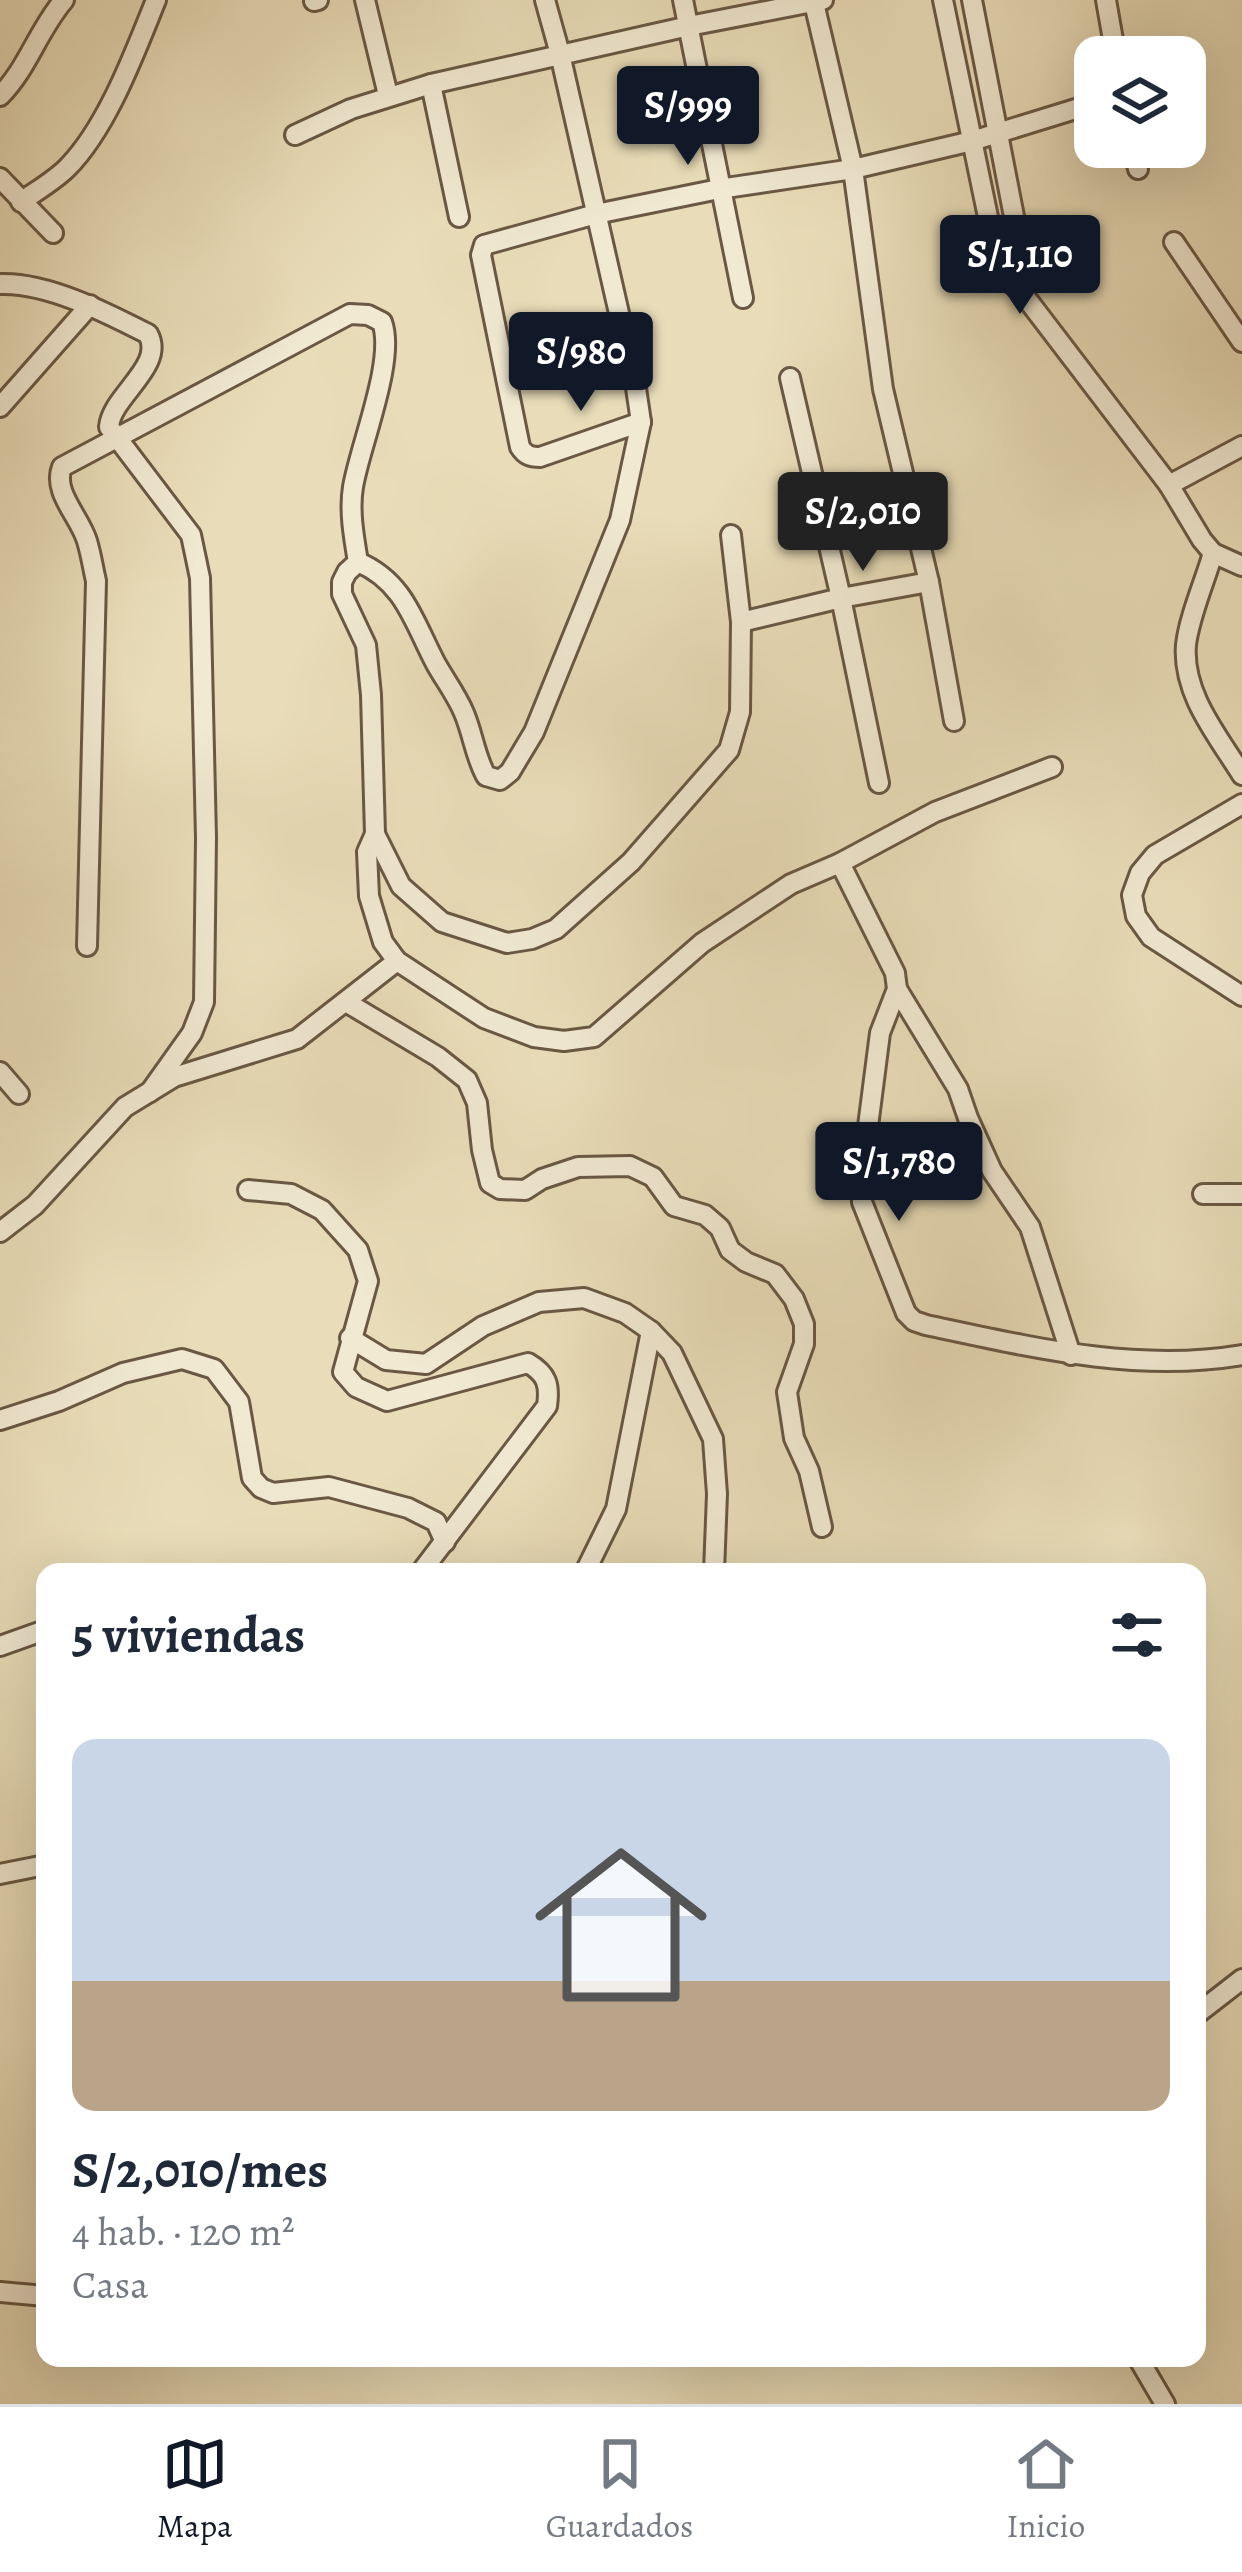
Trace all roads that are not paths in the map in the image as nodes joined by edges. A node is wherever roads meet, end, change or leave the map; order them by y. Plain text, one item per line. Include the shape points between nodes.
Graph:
1 (64, 0) edge
2 (156, 0) edge
3 (365, 0) edge
4 (545, 0) edge
5 (683, 0) edge
6 (943, 0) edge
7 (972, 0) edge
8 (1106, 0) edge
9 (818, 1) edge
10 (689, 26) junction
11 (1112, 36) edge
12 (560, 54) junction
13 (431, 84) junction
14 (388, 95) junction
15 (0, 96) edge
16 (1074, 109) edge
17 (998, 131) junction
18 (295, 135) dead end
19 (972, 141) junction
20 (853, 169) junction
21 (0, 178) edge
22 (719, 189) junction
23 (21, 202) junction
24 (596, 214) junction
25 (459, 218) dead end
26 (52, 233) dead end
27 (1174, 242) dead end
28 (0, 284) edge
29 (1020, 290) junction
30 (743, 298) dead end
31 (90, 305) junction
32 (1242, 342) edge
33 (790, 378) dead end
34 (0, 406) edge
35 (641, 422) junction
36 (117, 436) junction
37 (1242, 446) edge
38 (1169, 485) junction
39 (731, 536) dead end
40 (1213, 553) junction
41 (358, 562) junction
42 (1242, 566) edge
43 (929, 582) junction
44 (841, 598) junction
45 (741, 622) junction
46 (954, 721) dead end
47 (1052, 766) dead end
48 (1242, 775) edge
49 (879, 783) dead end
50 (1242, 804) edge
51 (375, 834) junction
52 (840, 863) junction
53 (87, 946) dead end
54 (398, 962) junction
55 (897, 989) junction
56 (1242, 996) edge
57 (346, 1003) junction
58 (0, 1072) edge
59 (150, 1092) junction
60 (19, 1094) dead end
61 (248, 1190) dead end
62 (1203, 1194) dead end
63 (1242, 1194) edge
64 (0, 1232) edge
65 (651, 1331) junction
66 (350, 1339) junction
67 (1071, 1355) junction
68 (1242, 1355) edge
69 (0, 1420) edge
70 (822, 1527) dead end
71 (445, 1542) junction
72 (428, 1563) edge
73 (589, 1563) edge
74 (714, 1563) edge
75 (36, 1633) edge
76 (0, 1646) edge
77 (36, 1867) edge
78 (0, 1874) edge
79 (1242, 1978) edge
80 (1206, 2007) edge
81 (0, 2292) edge
82 (36, 2295) edge
83 (1143, 2367) edge
84 (1165, 2404) edge

1 - 15 street
2 - 23 street via 87,144
3 - 14 street
4 - 12 street
5 - 10 street
6 - 19 street
7 - 17 street
8 - 11 street
9 - 10 street
9 - 20 street
10 - 12 street
10 - 22 street
12 - 13 street
12 - 24 street
13 - 14 street
13 - 25 street
14 - 18 street
16 - 17 street
17 - 19 street
17 - 29 street via 1024,268
19 - 20 street
19 - 29 street via 1000,275
20 - 22 street
20 - 43 street via 883,389
21 - 23 street
22 - 24 street
22 - 30 street
23 - 26 street
24 - 35 street
24 - 35 street via 482,250 520,447 540,457
27 - 32 street
28 - 31 street
29 - 38 street
31 - 34 street
31 - 36 street via 154,343 108,420
33 - 44 street
35 - 41 street via 620,520 534,733 500,780 480,765 464,712 412,610 385,577
36 - 41 street via 350,314 382,322 387,336 352,490
36 - 53 street via 68,462 58,479 96,581
36 - 59 street via 190,535 200,578 204,1002
37 - 38 street
38 - 40 street
39 - 45 street
40 - 42 street
40 - 48 street via 1186,644 1188,678
41 - 51 street via 342,594 366,645
43 - 44 street
43 - 46 street
44 - 45 street
44 - 49 street
45 - 51 street via 740,712 729,750 631,862 556,929 507,943 442,922 401,886
47 - 52 street via 935,812
50 - 56 street via 1156,855 1132,896 1151,937
51 - 54 street via 367,852 369,896
52 - 54 street via 791,884 702,944 594,1037 534,1037 484,1018
52 - 55 street
54 - 57 street
55 - 67 street via 958,1089 992,1171 1030,1226
55 - 67 street via 880,1033 862,1202 905,1312 926,1325
57 - 59 street via 297,1039
57 - 70 street via 467,1080 490,1183 525,1190 578,1167 630,1166 653,1177 674,1205 705,1215 746,1262 775,1274 805,1324 788,1392
58 - 60 street
59 - 64 street via 124,1107
61 - 66 street via 291,1194 322,1210 358,1250 368,1281
62 - 63 street
65 - 66 street via 584,1298 539,1302 426,1364 386,1360
65 - 73 street via 616,1509
65 - 74 street via 672,1353 713,1439
66 - 71 street via 343,1372 387,1401 528,1363 550,1387 547,1406
67 - 68 street via 1200,1362
69 - 71 street via 123,1373 182,1360 214,1369 239,1402 252,1478 261,1488 329,1486 408,1508 436,1522
71 - 72 street
75 - 76 street
77 - 78 street
79 - 80 street
81 - 82 street
83 - 84 street

